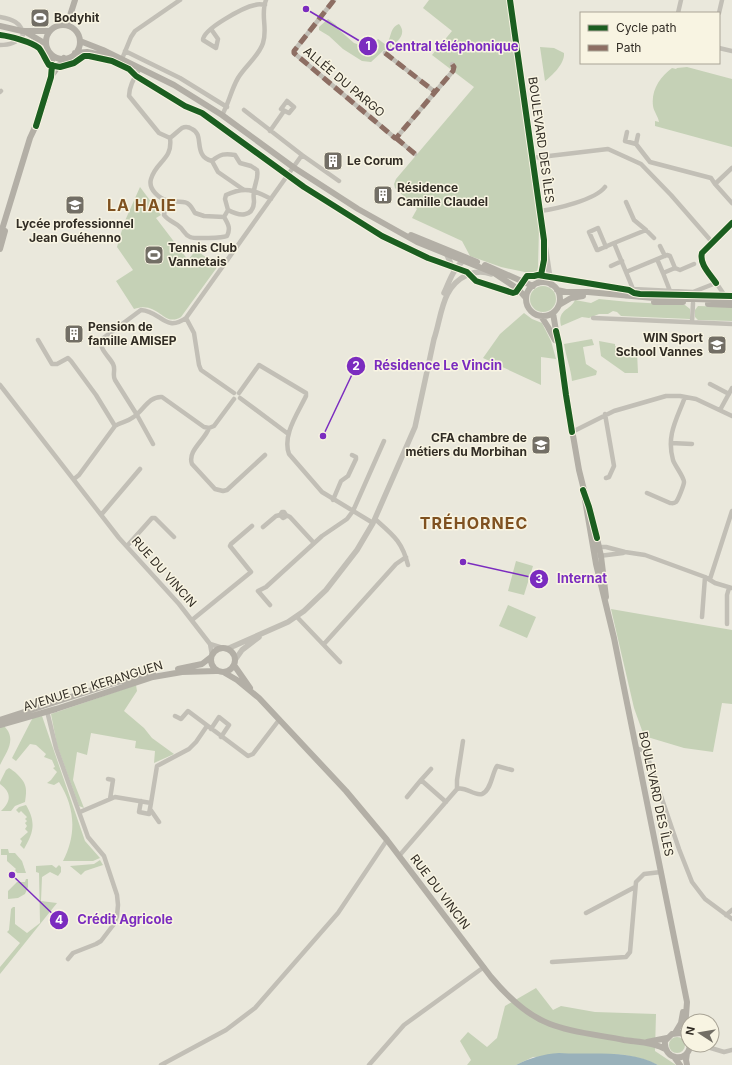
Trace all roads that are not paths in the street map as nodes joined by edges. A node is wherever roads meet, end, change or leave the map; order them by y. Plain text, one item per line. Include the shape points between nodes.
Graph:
1 (74, 0) edge
2 (180, 0) edge
3 (334, 0) edge
4 (510, 0) edge
5 (681, 0) edge
6 (722, 0) edge
7 (265, 2) edge
8 (678, 12) edge
9 (719, 12) edge
10 (0, 18) edge
11 (67, 25) junction
12 (0, 26) edge
13 (212, 29) dead end
14 (22, 30) junction
15 (49, 31) junction
16 (80, 41) junction
17 (46, 44) junction
18 (0, 45) edge
19 (720, 48) edge
20 (732, 51) edge
21 (125, 52) junction
22 (75, 53) junction
23 (385, 53) dead end
24 (51, 54) junction
25 (64, 58) junction
26 (122, 59) junction
27 (452, 64) dead end
28 (140, 68) junction
29 (51, 77) junction
30 (435, 92) junction
31 (226, 107) junction
32 (244, 110) dead end
33 (284, 111) dead end
34 (222, 115) junction
35 (270, 131) junction
36 (627, 132) dead end
37 (638, 135) dead end
38 (170, 138) junction
39 (396, 138) junction
40 (636, 144) junction
41 (415, 154) dead end
42 (302, 155) junction
43 (532, 158) junction
44 (212, 161) junction
45 (293, 167) junction
46 (732, 168) edge
47 (340, 181) dead end
48 (715, 184) junction
49 (605, 187) dead end
50 (244, 190) junction
51 (254, 190) junction
52 (271, 199) junction
53 (167, 200) junction
54 (626, 202) dead end
55 (732, 203) edge
56 (228, 210) junction
57 (540, 211) junction
58 (224, 217) junction
59 (732, 223) edge
60 (3, 225) edge
61 (646, 230) junction
62 (398, 231) junction
63 (0, 236) edge
64 (654, 238) dead end
65 (544, 240) junction
66 (712, 242) junction
67 (614, 244) junction
68 (660, 246) dead end
69 (606, 247) junction
70 (0, 249) edge
71 (447, 255) junction
72 (664, 256) junction
73 (657, 259) junction
74 (463, 261) junction
75 (475, 261) junction
76 (622, 261) junction
77 (694, 264) dead end
78 (611, 266) dead end
79 (675, 268) junction
80 (454, 271) junction
81 (626, 272) junction
82 (663, 273) junction
83 (501, 277) junction
84 (716, 283) junction
85 (536, 284) junction
86 (551, 285) junction
87 (633, 289) junction
88 (557, 290) junction
89 (670, 291) junction
90 (723, 293) junction
91 (626, 296) junction
92 (639, 297) junction
93 (526, 298) junction
94 (718, 300) junction
95 (728, 302) edge
96 (693, 303) junction
97 (559, 304) junction
98 (732, 305) edge
99 (440, 311) junction
100 (553, 313) junction
101 (540, 316) junction
102 (186, 318) junction
103 (593, 318) dead end
104 (692, 322) junction
105 (732, 324) edge
106 (38, 340) dead end
107 (560, 358) junction
108 (710, 384) dead end
109 (0, 385) edge
110 (732, 388) edge
111 (729, 394) junction
112 (237, 396) junction
113 (686, 397) junction
114 (720, 410) junction
115 (605, 414) junction
116 (137, 415) junction
117 (732, 416) edge
118 (115, 426) junction
119 (209, 428) junction
120 (572, 432) junction
121 (288, 433) junction
122 (384, 441) dead end
123 (671, 443) junction
124 (153, 444) dead end
125 (692, 444) dead end
126 (265, 455) dead end
127 (352, 455) dead end
128 (140, 469) dead end
129 (606, 478) dead end
130 (74, 479) junction
131 (647, 493) dead end
132 (333, 500) junction
133 (353, 511) junction
134 (732, 511) edge
135 (101, 515) junction
136 (374, 521) junction
137 (252, 526) dead end
138 (263, 527) dead end
139 (174, 537) dead end
140 (314, 543) junction
141 (127, 546) junction
142 (596, 547) junction
143 (625, 552) junction
144 (594, 555) junction
145 (601, 556) junction
146 (406, 557) junction
147 (408, 565) dead end
148 (707, 578) junction
149 (730, 588) edge
150 (606, 601) junction
151 (270, 604) dead end
152 (297, 617) junction
153 (702, 617) dead end
154 (192, 620) junction
155 (727, 624) dead end
156 (267, 632) junction
157 (210, 644) junction
158 (324, 644) junction
159 (225, 648) junction
160 (212, 656) junction
161 (340, 662) dead end
162 (235, 663) junction
163 (216, 671) junction
164 (225, 673) junction
165 (254, 694) junction
166 (47, 712) junction
167 (175, 716) dead end
168 (0, 720) edge
169 (279, 720) junction
170 (0, 725) edge
171 (209, 728) junction
172 (221, 737) junction
173 (463, 741) dead end
174 (636, 748) junction
175 (431, 769) dead end
176 (512, 770) dead end
177 (108, 779) dead end
178 (422, 780) junction
179 (457, 789) junction
180 (407, 798) dead end
181 (110, 799) junction
182 (141, 801) junction
183 (446, 802) junction
184 (151, 803) junction
185 (150, 809) junction
186 (80, 812) junction
187 (159, 822) dead end
188 (386, 840) junction
189 (398, 856) junction
190 (661, 872) junction
191 (635, 887) junction
192 (732, 910) edge
193 (586, 913) dead end
194 (726, 915) junction
195 (732, 919) edge
196 (68, 959) dead end
197 (552, 962) dead end
198 (484, 967) junction
199 (684, 992) junction
200 (686, 1013) edge
201 (675, 1033) junction
202 (680, 1033) edge
203 (667, 1038) junction
204 (644, 1042) junction
205 (665, 1049) junction
206 (732, 1050) edge
207 (720, 1051) edge
208 (685, 1053) edge
209 (688, 1053) edge
210 (674, 1057) junction
211 (162, 1065) edge
212 (369, 1065) edge
213 (680, 1065) edge
214 (687, 1065) edge

1 - 11 main road
2 - 21 street via 135,31
3 - 39 street, ALLÉE DU PARGO via 294,53
4 - 43 street, BOULEVARD DES ÎLES
5 - 8 street
6 - 9 street
7 - 13 street via 244,9
7 - 31 street via 264,42 239,76
10 - 14 street via 12,19
11 - 15 main road via 57,26
11 - 16 main road via 76,31
12 - 14 main road
14 - 15 main road
14 - 17 main road
14 - 18 street via 23,35 17,41
15 - 17 main road
16 - 22 main road
16 - 26 main road
17 - 24 main road
19 - 20 street
21 - 26 street
21 - 31 street via 180,78
22 - 25 main road
22 - 26 main road via 87,52
23 - 30 street
24 - 25 main road
24 - 29 main road
25 - 29 main road
26 - 28 main road
27 - 30 street via 453,71
28 - 34 main road via 174,85
28 - 38 street via 128,96 160,133
29 - 60 main road
30 - 39 street
31 - 34 street
32 - 35 street
33 - 35 street
34 - 45 main road
35 - 42 street
36 - 40 street via 625,141
37 - 40 street
38 - 44 street via 182,128 190,128 198,134 202,155
38 - 53 street via 168,154 156,168 150,181 154,192
39 - 41 street, ALLÉE DU PARGO
40 - 48 street via 650,162 711,178
42 - 45 street
42 - 47 street
43 - 57 street, BOULEVARD DES ÎLES
43 - 66 street via 608,150 641,164
44 - 50 street via 218,172
44 - 51 street via 229,154 235,155 240,163 255,168 258,174
45 - 52 street
45 - 62 main road via 358,209
46 - 48 street
48 - 55 street
49 - 57 street via 600,192 564,207
50 - 51 street
50 - 56 street via 226,195
51 - 52 street
51 - 56 street via 254,202 250,213 240,215
52 - 102 street
53 - 58 street via 187,203 198,215
53 - 58 street via 164,215 167,220 181,227 190,237 227,236 229,226
54 - 61 street via 634,220
56 - 58 street
57 - 65 street, BOULEVARD DES ÎLES
59 - 66 street
60 - 63 main road
60 - 70 main road
61 - 64 street
61 - 67 street
62 - 71 main road
62 - 75 main road
65 - 85 street, BOULEVARD DES ÎLES via 544,260
65 - 86 street, BOULEVARD DES ÎLES
66 - 84 street via 703,250 701,259
67 - 69 street
67 - 76 street
68 - 72 street
69 - 69 street via 598,228 589,232 597,250
71 - 74 main road
71 - 80 street
72 - 73 street
72 - 79 street via 670,256
73 - 81 street
73 - 82 street
74 - 75 main road
74 - 80 street
74 - 83 main road
75 - 85 main road via 522,282
76 - 78 street
76 - 81 street
77 - 79 street via 680,270
79 - 82 street
80 - 99 street via 442,295
81 - 87 street
82 - 89 street
83 - 93 main road
83 - 99 street via 479,272 462,277 448,291
84 - 89 street via 696,292
84 - 90 street
85 - 86 main road
85 - 93 main road via 529,289
86 - 88 main road
87 - 89 street
87 - 91 street
87 - 92 street
88 - 91 main road
88 - 97 main road
90 - 94 street
90 - 95 street
91 - 92 main road
92 - 94 main road
93 - 101 main road via 531,311
94 - 95 main road
95 - 96 main road
95 - 98 main road
96 - 97 main road via 580,296
96 - 104 street
97 - 100 main road
99 - 136 street via 434,327 434,339 415,427
100 - 101 main road
100 - 107 main road, BOULEVARD DES ÎLES
101 - 107 main road, BOULEVARD DES ÎLES via 551,332
102 - 112 street via 194,333 200,370
102 - 116 street via 171,324 152,312 141,310 101,341 101,347 114,365 113,376
103 - 104 street
104 - 105 street
106 - 118 street via 52,364 68,358 72,361
107 - 120 main road, BOULEVARD DES ÎLES
108 - 111 street
109 - 130 street, RUE DU VINCIN
110 - 111 street
111 - 114 street
112 - 119 street via 214,426
112 - 121 street
112 - 121 street via 259,365 306,393
113 - 114 street
113 - 115 street via 659,398
113 - 123 street via 675,419
114 - 117 street
115 - 120 street
115 - 129 street via 614,466
116 - 118 street
116 - 119 street via 152,399 162,397
116 - 124 street
118 - 130 street
119 - 126 street via 192,454 191,461 219,491 227,490
120 - 142 main road, BOULEVARD DES ÎLES
121 - 132 street via 288,452 292,458 318,489
122 - 133 street
123 - 125 street
123 - 131 street via 673,459 684,482 676,501 670,503
127 - 132 street via 356,459 348,476 341,481
128 - 135 street
130 - 135 street, RUE DU VINCIN
132 - 133 street
133 - 136 street
133 - 140 street via 347,519
134 - 148 street
135 - 141 street, RUE DU VINCIN
136 - 146 street via 395,538 402,546
136 - 152 street via 326,590
137 - 154 street via 230,546 250,572
138 - 140 street via 276,516 280,515 283,518 286,515
139 - 141 street via 152,518
140 - 151 street via 266,587 257,590
141 - 154 street, RUE DU VINCIN
142 - 143 street
142 - 144 main road, BOULEVARD DES ÎLES
142 - 145 main road, BOULEVARD DES ÎLES
143 - 145 street
143 - 148 street via 645,555
144 - 145 street
144 - 150 main road, BOULEVARD DES ÎLES
145 - 150 main road, BOULEVARD DES ÎLES
146 - 147 street
146 - 158 street via 396,564
148 - 149 street
148 - 153 street
149 - 155 street via 727,595
150 - 174 main road, BOULEVARD DES ÎLES
152 - 156 street
152 - 158 street
154 - 157 street, RUE DU VINCIN
156 - 159 street
156 - 162 street via 242,650
157 - 159 street
157 - 160 street, RUE DU VINCIN
158 - 161 street
159 - 160 main road via 216,650
159 - 162 main road via 233,653
160 - 163 main road via 212,665
160 - 168 main road, AVENUE DE KERANGUEN via 202,664 117,682
162 - 164 main road via 232,669
162 - 165 main road, RUE DU VINCIN
163 - 164 main road
163 - 166 main road, AVENUE DE KERANGUEN via 159,675
164 - 165 main road, RUE DU VINCIN
165 - 169 main road, RUE DU VINCIN
166 - 170 main road, AVENUE DE KERANGUEN
166 - 186 street via 56,748
167 - 171 street via 181,719 188,711
169 - 172 street via 250,756
169 - 188 main road, RUE DU VINCIN via 346,791
171 - 172 street
171 - 172 street via 219,717 229,725
171 - 184 street via 189,749 157,766
173 - 179 street
174 - 190 main road, BOULEVARD DES ÎLES
174 - 194 street via 644,751 648,758 692,882 705,899
175 - 178 street
176 - 179 street via 497,766 487,790 483,793
177 - 181 street via 113,780
178 - 180 street
178 - 183 street
179 - 183 street
181 - 182 street via 116,797
181 - 186 street
182 - 184 street
182 - 185 street via 139,812 149,814
183 - 189 street
184 - 185 street
185 - 187 street
186 - 196 street via 88,836 104,856 118,905 114,924 101,941 73,953
188 - 189 main road, RUE DU VINCIN
188 - 211 street via 338,913 255,1008 226,1030
189 - 198 main road, RUE DU VINCIN
190 - 191 street via 640,876
190 - 199 main road, BOULEVARD DES ÎLES
191 - 193 street
191 - 197 street via 630,952 626,957
192 - 194 street
194 - 195 street
198 - 204 main road, RUE DU VINCIN via 507,995 538,1019 558,1027
198 - 212 street via 404,1025
199 - 200 main road, BOULEVARD DES ÎLES
199 - 201 main road, BOULEVARD DES ÎLES via 682,1019
201 - 202 main road
201 - 203 main road
203 - 204 main road, RUE DU VINCIN
203 - 205 main road
204 - 205 main road, RUE DU VINCIN
205 - 210 main road
206 - 207 street
208 - 210 main road via 681,1057
209 - 214 main road
210 - 213 main road

